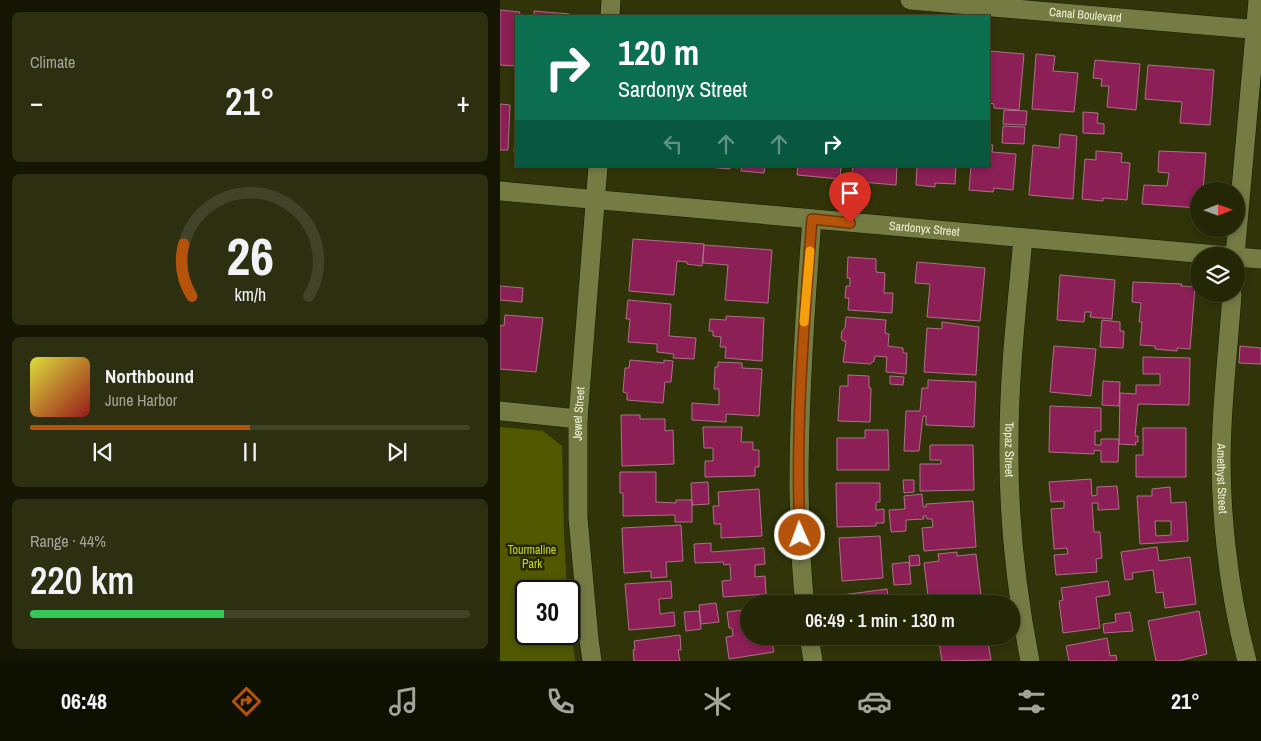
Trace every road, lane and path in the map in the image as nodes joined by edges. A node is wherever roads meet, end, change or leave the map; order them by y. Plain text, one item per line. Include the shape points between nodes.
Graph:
1 (611, 0) edge
2 (910, 0) edge
3 (1258, 0) edge
4 (610, 15) edge
5 (1258, 30) edge
6 (598, 167) edge
7 (500, 191) edge
8 (596, 199) junction
9 (812, 219) junction
10 (1022, 238) junction
11 (1237, 247) edge
12 (1190, 253) edge
13 (1245, 258) edge
14 (1261, 259) edge
15 (1231, 302) edge
16 (500, 411) edge
17 (578, 419) junction
18 (804, 595) edge
19 (810, 645) edge
20 (592, 661) edge
21 (813, 661) edge
22 (1030, 661) edge
23 (1246, 661) edge

1 - 4 street
2 - 5 street, Canal Boulevard
3 - 5 street
5 - 11 street
6 - 8 street, Jewel Street
7 - 8 street, Sardonyx Street
8 - 9 street, Sardonyx Street
8 - 17 street, Jewel Street
9 - 10 street, Sardonyx Street
9 - 18 street via 799,430
10 - 12 street, Sardonyx Street
10 - 22 street, Topaz Street via 1009,444 1019,603
13 - 14 street
15 - 23 street, Amethyst Street via 1221,428 1222,492 1229,571
16 - 17 street
17 - 20 street, Jewel Street via 578,518
19 - 21 street

